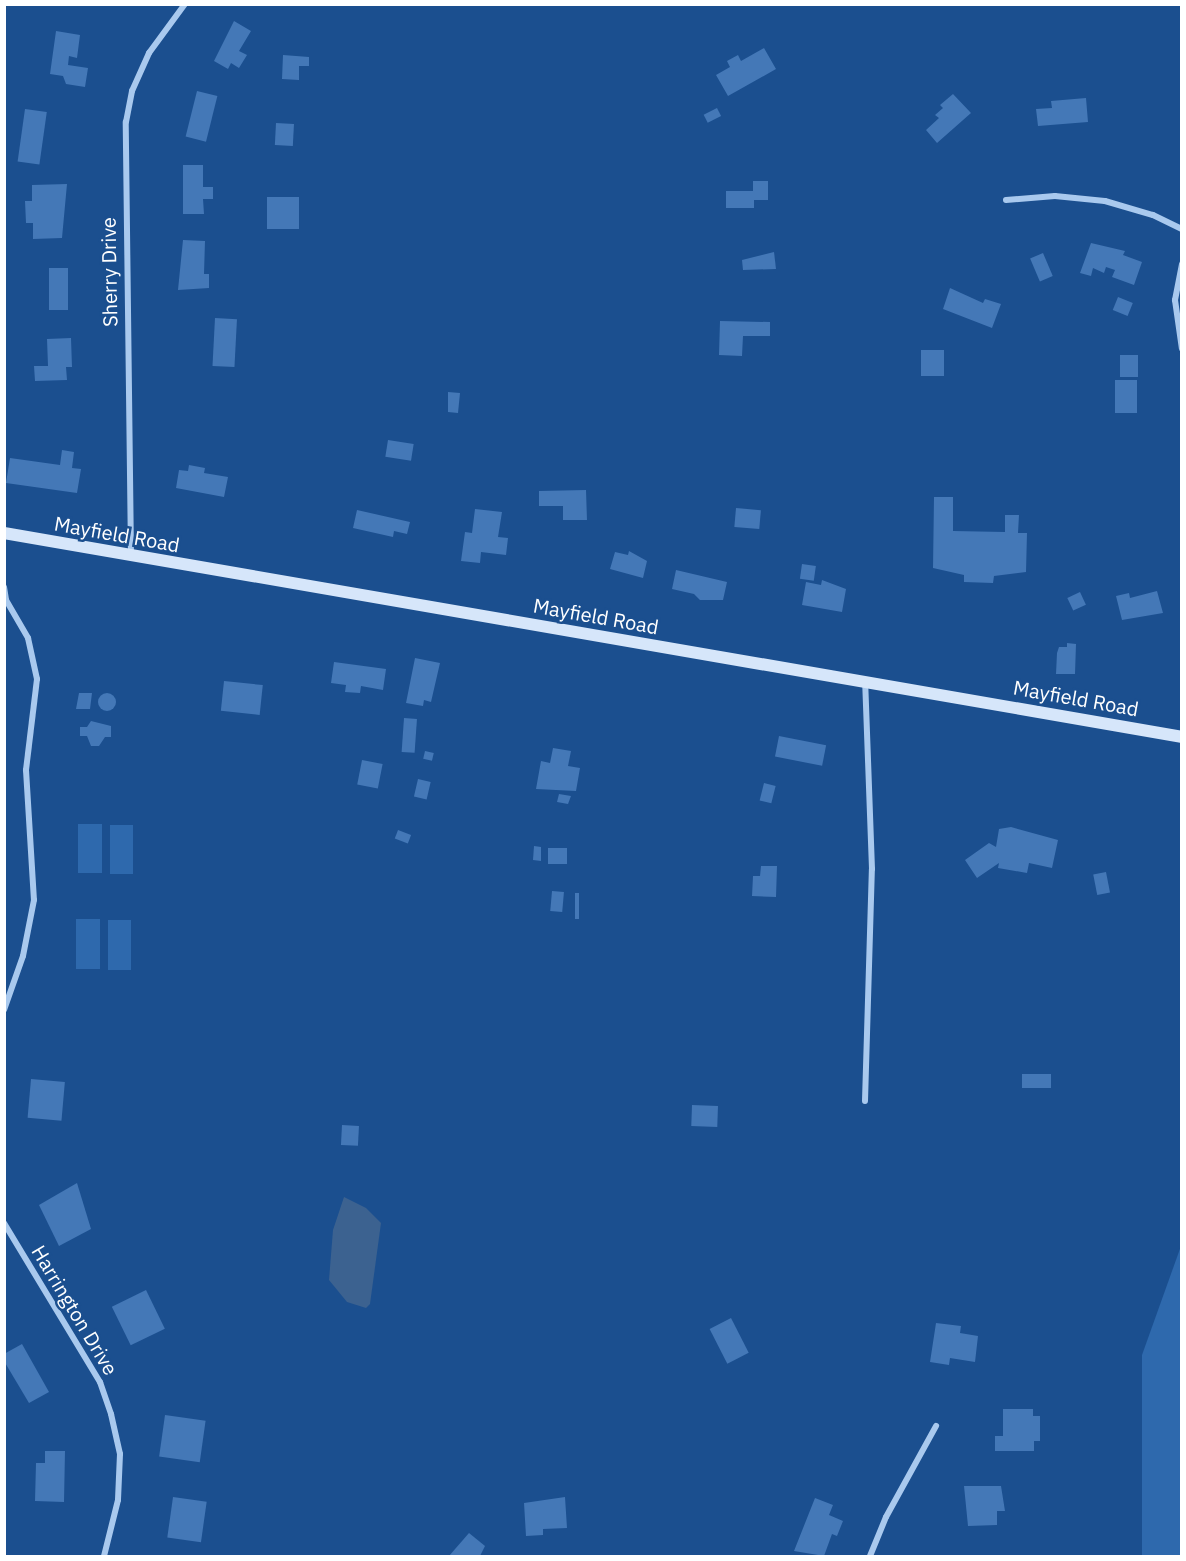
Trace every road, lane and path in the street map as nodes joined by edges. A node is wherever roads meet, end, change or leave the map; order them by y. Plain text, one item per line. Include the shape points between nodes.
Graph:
1 (185, 4) edge
2 (1006, 200) dead end
3 (1182, 230) edge
4 (1182, 264) edge
5 (1182, 350) edge
6 (4, 533) edge
7 (131, 556) junction
8 (4, 587) edge
9 (865, 681) junction
10 (1182, 736) edge
11 (4, 1010) edge
12 (865, 1101) dead end
13 (4, 1223) edge
14 (936, 1426) dead end
15 (104, 1557) edge
16 (870, 1557) edge

1 - 7 street, Sherry Drive via 149,53 132,91 126,122
2 - 3 street via 1055,196 1105,201 1153,215
4 - 5 street via 1175,300
6 - 7 street, Mayfield Road
7 - 9 street, Mayfield Road
8 - 11 street via 6,600 28,638 37,679 26,770 34,900 23,956
9 - 10 street, Mayfield Road
9 - 12 street via 872,869
13 - 15 street, Harrington Drive via 100,1382 111,1414 120,1454 118,1500
14 - 16 street via 886,1517

